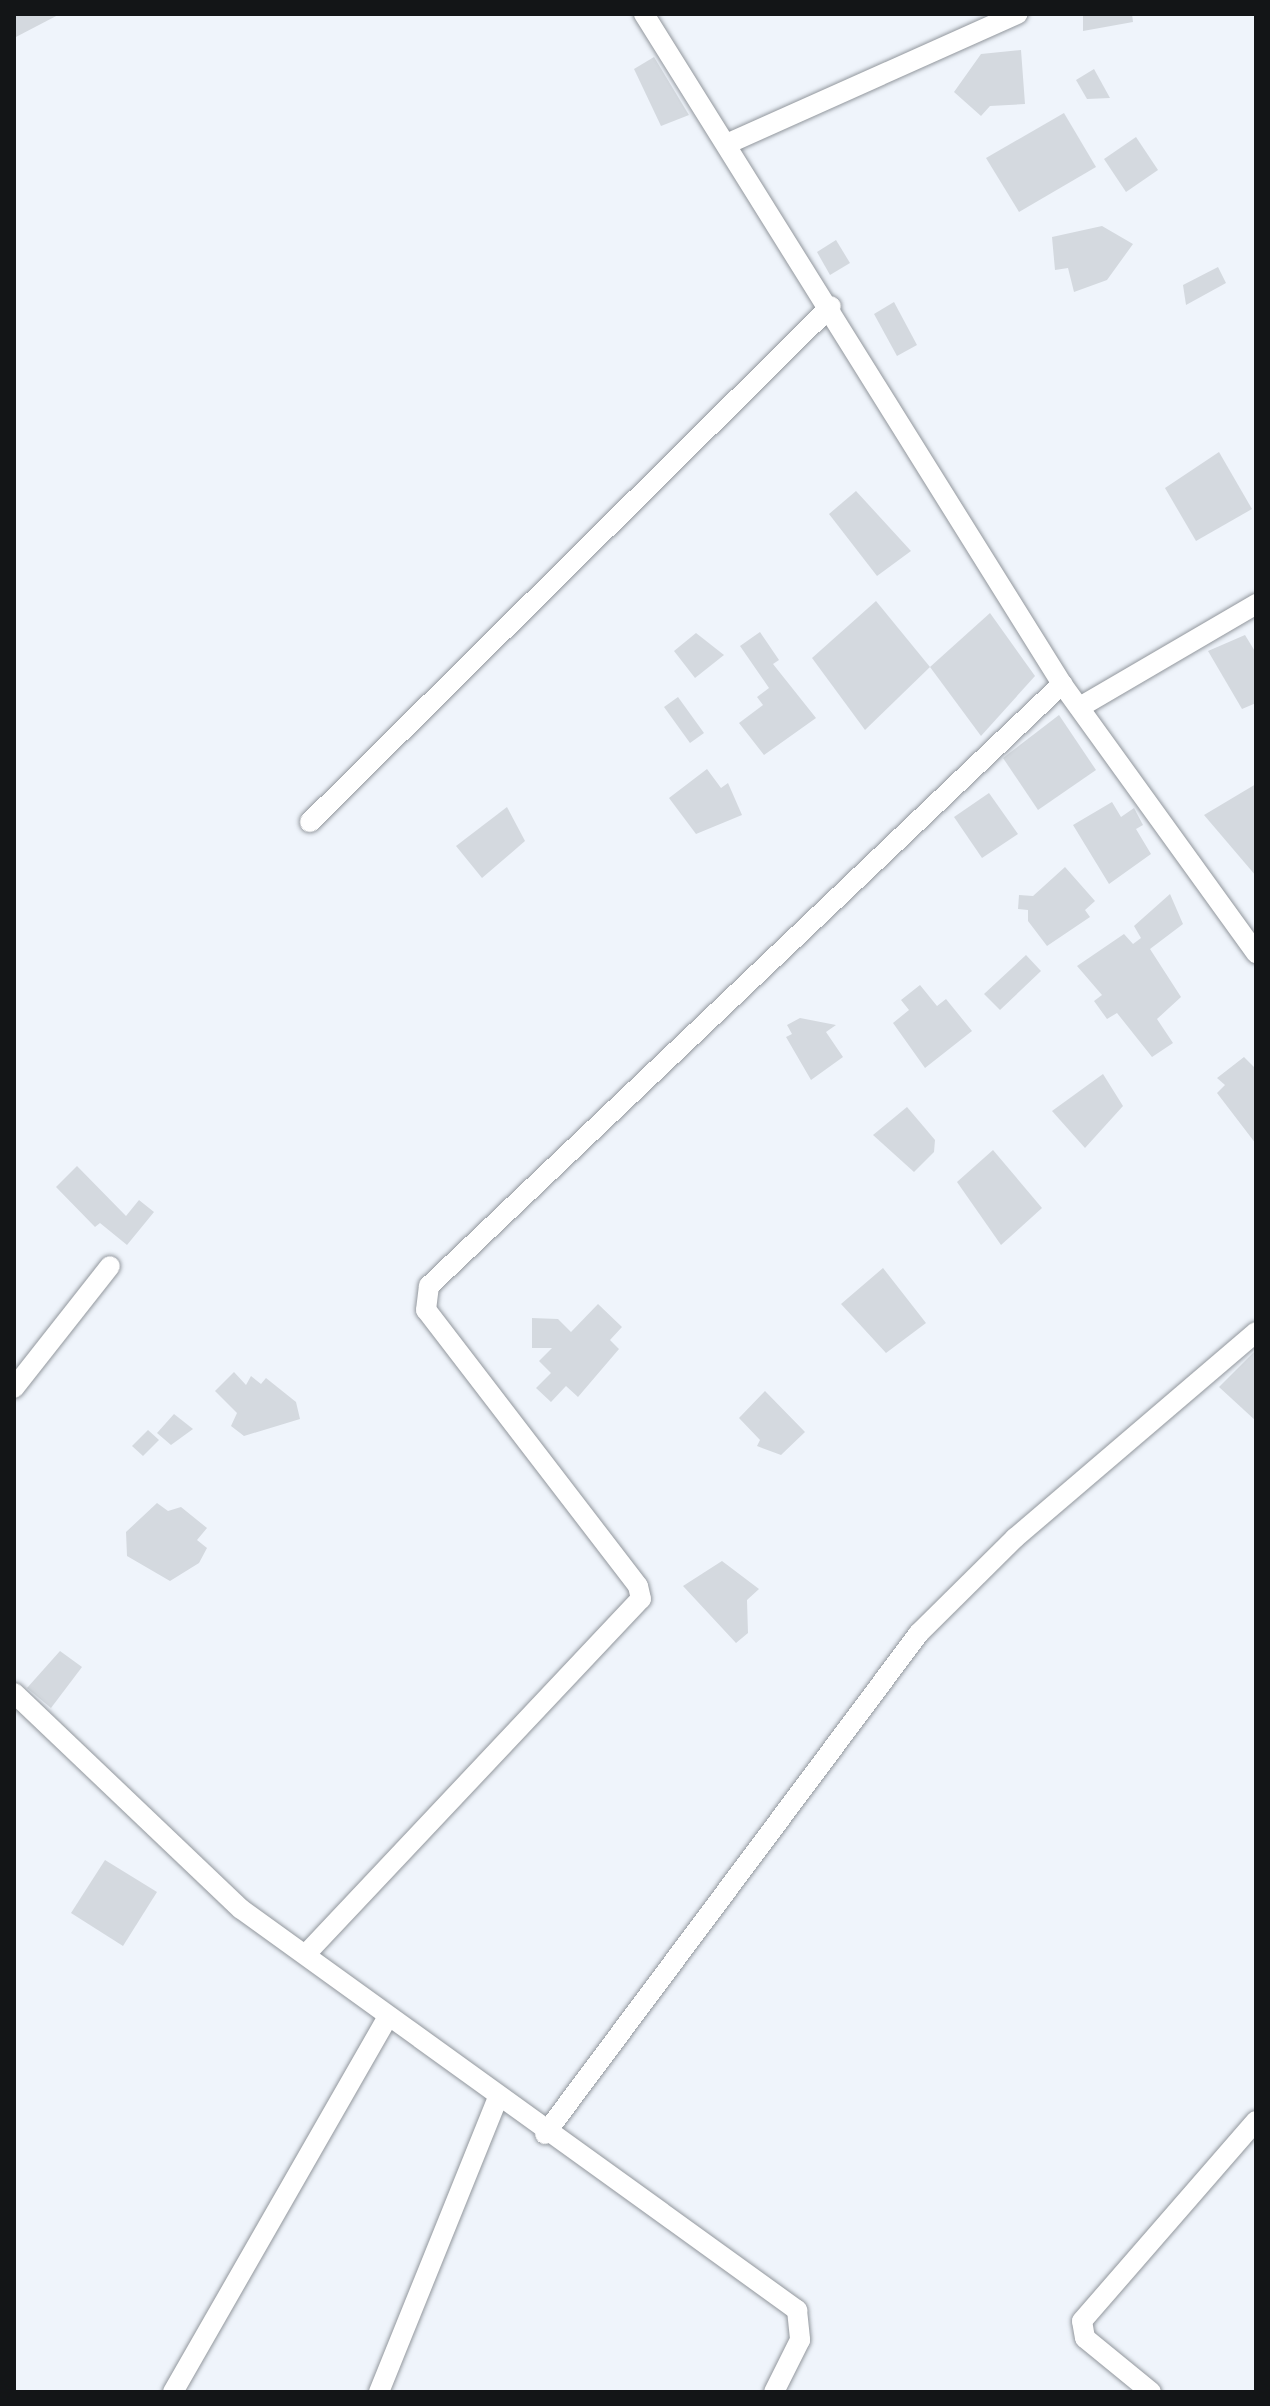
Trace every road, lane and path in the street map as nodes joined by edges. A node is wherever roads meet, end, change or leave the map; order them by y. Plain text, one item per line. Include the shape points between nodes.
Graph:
1 (644, 14) edge
2 (1018, 14) edge
3 (729, 143) junction
4 (831, 306) junction
5 (1256, 604) edge
6 (1062, 684) junction
7 (1080, 707) junction
8 (310, 822) dead end
9 (1250, 931) edge
10 (1256, 953) edge
11 (110, 1266) dead end
12 (1256, 1332) edge
13 (14, 1388) edge
14 (14, 1693) edge
15 (306, 1954) junction
16 (388, 2016) junction
17 (498, 2098) junction
18 (1256, 2121) edge
19 (545, 2134) junction
20 (173, 2392) edge
21 (379, 2392) edge
22 (774, 2392) edge
23 (1151, 2392) edge

1 - 3 street
2 - 3 street
3 - 4 street
4 - 6 street
4 - 8 street
5 - 7 street
6 - 7 street
6 - 15 street via 429,1286 426,1310 638,1586 641,1599
7 - 9 street
9 - 10 street
11 - 13 street
12 - 19 street via 1015,1538 919,1633
14 - 15 street via 241,1909
15 - 16 street
16 - 17 street
16 - 20 street
17 - 19 street
17 - 21 street
18 - 23 street via 1082,2321 1085,2338
19 - 22 street via 797,2310 800,2340

